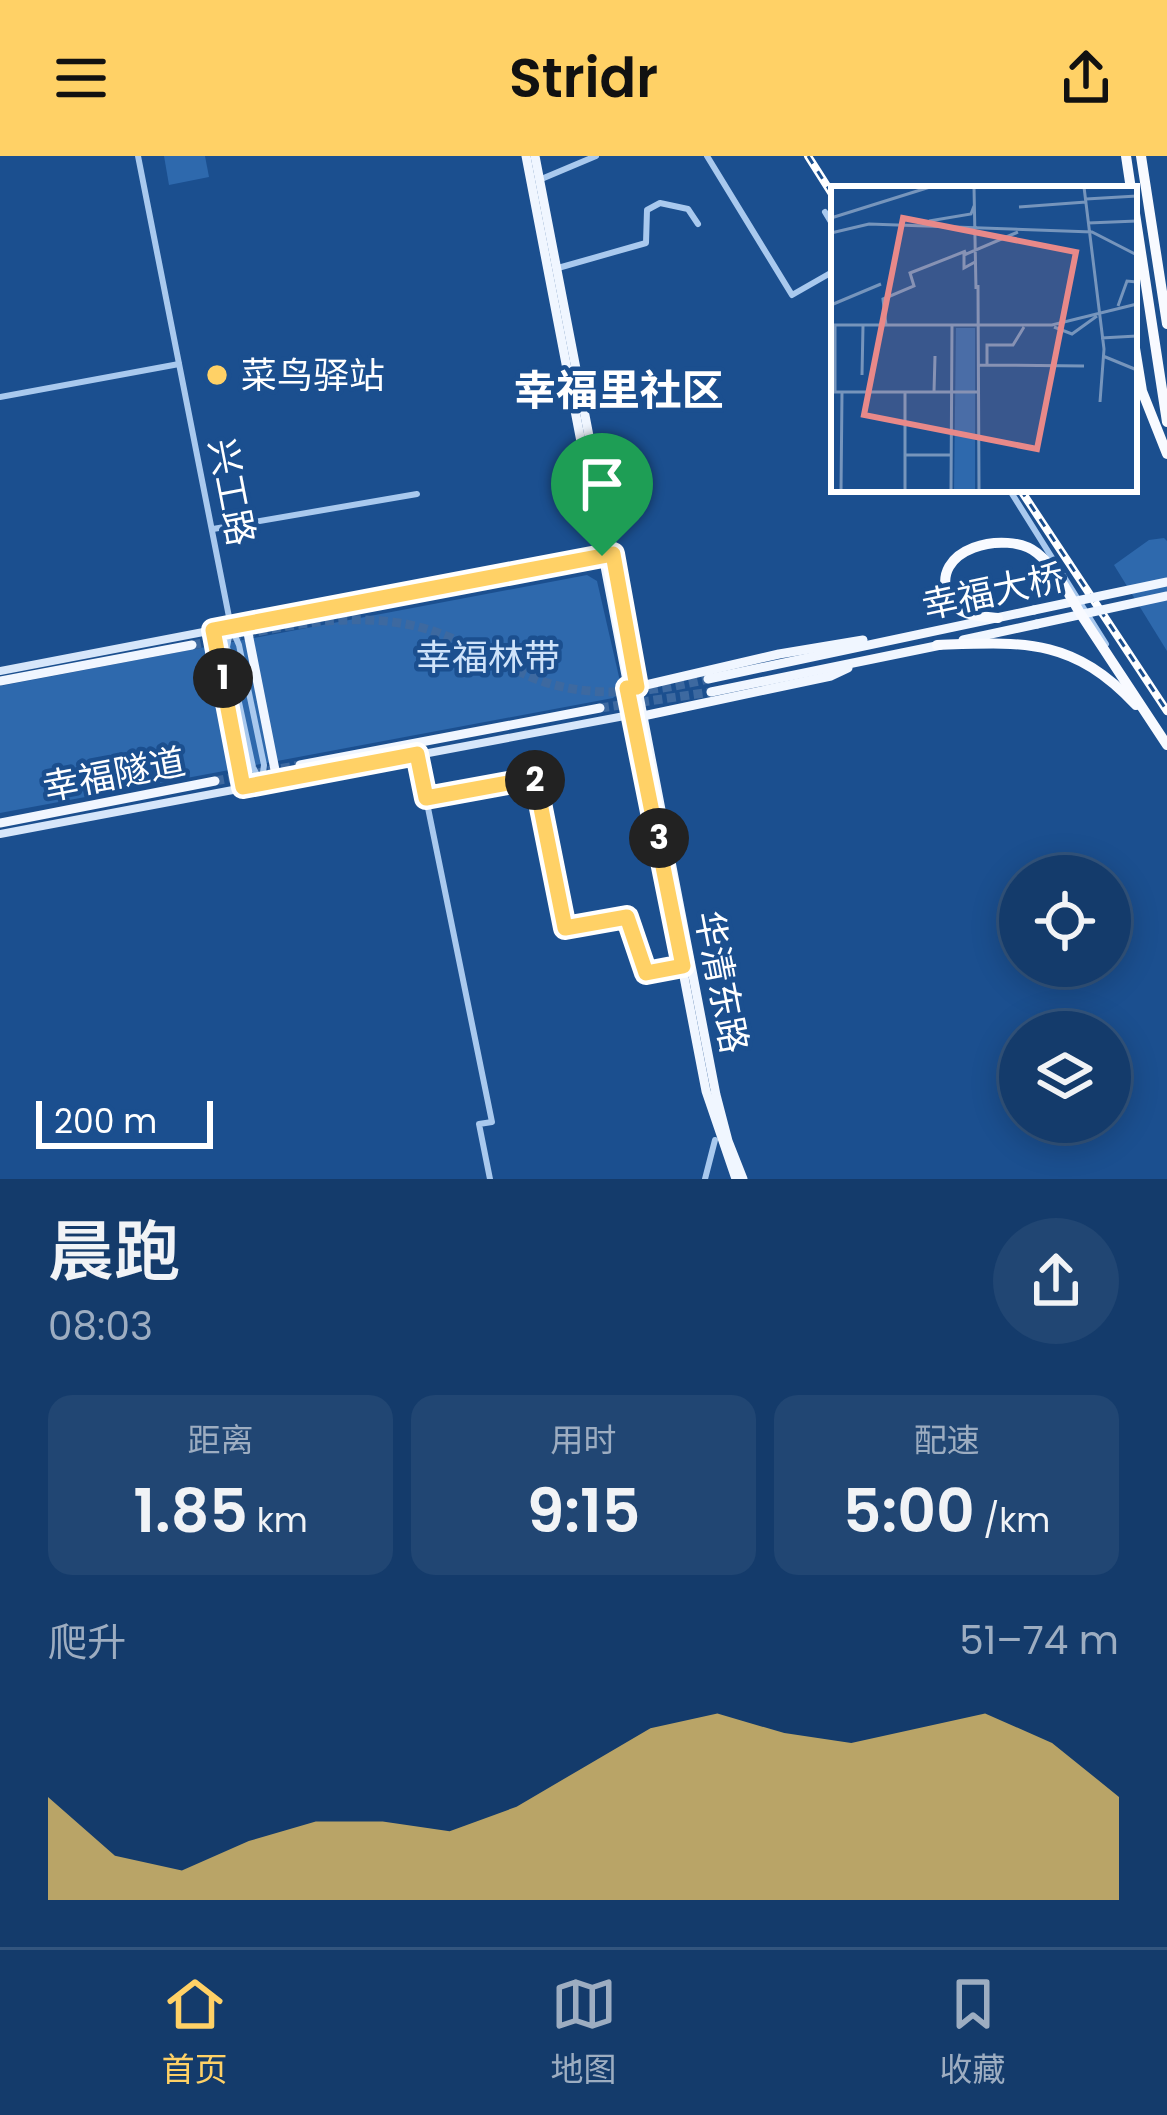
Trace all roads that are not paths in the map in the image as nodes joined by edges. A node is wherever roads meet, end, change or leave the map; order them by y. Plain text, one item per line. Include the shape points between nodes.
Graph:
1 (138, 156) edge
2 (530, 156) edge
3 (596, 156) edge
4 (707, 156) edge
5 (1126, 156) edge
6 (1142, 156) edge
7 (539, 180) junction
8 (1131, 186) edge
9 (825, 212) dead end
10 (831, 221) edge
11 (698, 224) dead end
12 (1137, 228) edge
13 (1154, 235) junction
14 (1167, 264) edge
15 (559, 268) junction
16 (831, 273) edge
17 (1167, 324) edge
18 (1137, 360) edge
19 (179, 364) junction
20 (0, 397) edge
21 (1167, 422) edge
22 (1167, 454) edge
23 (1011, 492) edge
24 (417, 494) dead end
25 (213, 529) junction
26 (607, 555) junction
27 (1167, 582) edge
28 (1167, 596) edge
29 (998, 618) junction
30 (246, 623) junction
31 (231, 627) junction
32 (213, 630) junction
33 (923, 634) junction
34 (192, 645) tunnel mouth
35 (937, 645) junction
36 (1114, 657) dead end
37 (0, 671) edge
38 (832, 671) junction
39 (708, 679) tunnel mouth
40 (0, 682) edge
41 (632, 688) junction
42 (711, 692) tunnel mouth
43 (599, 709) tunnel mouth
44 (638, 715) junction
45 (1151, 721) junction
46 (1167, 745) edge
47 (417, 754) junction
48 (300, 765) tunnel mouth
49 (277, 780) junction
50 (215, 781) tunnel mouth
51 (261, 783) junction
52 (243, 787) junction
53 (426, 798) junction
54 (0, 823) edge
55 (0, 834) edge
56 (683, 966) junction
57 (700, 1060) junction
58 (716, 1140) junction
59 (490, 1179) edge
60 (705, 1179) edge
61 (740, 1179) edge

1 - 19 street, 兴工路
2 - 7 main road, 华清东路
2 - 26 main road, 华清东路
3 - 7 street
4 - 16 street via 791,295
5 - 8 highway
6 - 13 highway
7 - 15 main road, 华清东路
9 - 10 street
11 - 15 street via 688,209 661,203 647,210 646,243
12 - 21 highway
13 - 14 highway
13 - 17 highway
15 - 26 main road, 华清东路
18 - 22 highway
19 - 20 street
19 - 25 street, 兴工路
23 - 36 street
24 - 25 street
25 - 31 street, 兴工路
26 - 30 main road
26 - 41 main road, 华清东路
27 - 29 main road, 幸福大桥, bridge
28 - 35 main road, 幸福大桥, bridge
29 - 33 main road, 幸福大桥
29 - 45 highway, bridge via 954,605 947,585 953,560 989,544 1028,547 1053,571
30 - 31 main road
30 - 49 main road
31 - 32 main road
31 - 51 street, 兴工路 via 227,647
32 - 37 main road
32 - 52 main road
33 - 39 main road, 幸福大桥
33 - 41 main road via 759,658
34 - 40 main road
35 - 38 main road, 幸福大桥
35 - 45 highway, bridge via 1058,650 1102,671
38 - 42 main road
38 - 44 main road
41 - 44 main road, 华清东路
43 - 48 main road
44 - 47 main road
44 - 56 main road, 华清东路
44 - 61 main road, 华清东路
45 - 46 highway, bridge
47 - 49 main road
47 - 53 street
49 - 51 main road
50 - 54 main road, 幸福隧道
51 - 52 main road
52 - 55 main road
53 - 56 street via 535,778 565,928 627,917 646,973
53 - 59 street via 492,1122 478,1124
56 - 57 main road, 华清东路
57 - 58 main road
57 - 61 main road, 华清东路 via 716,1129
58 - 60 street
58 - 61 main road

